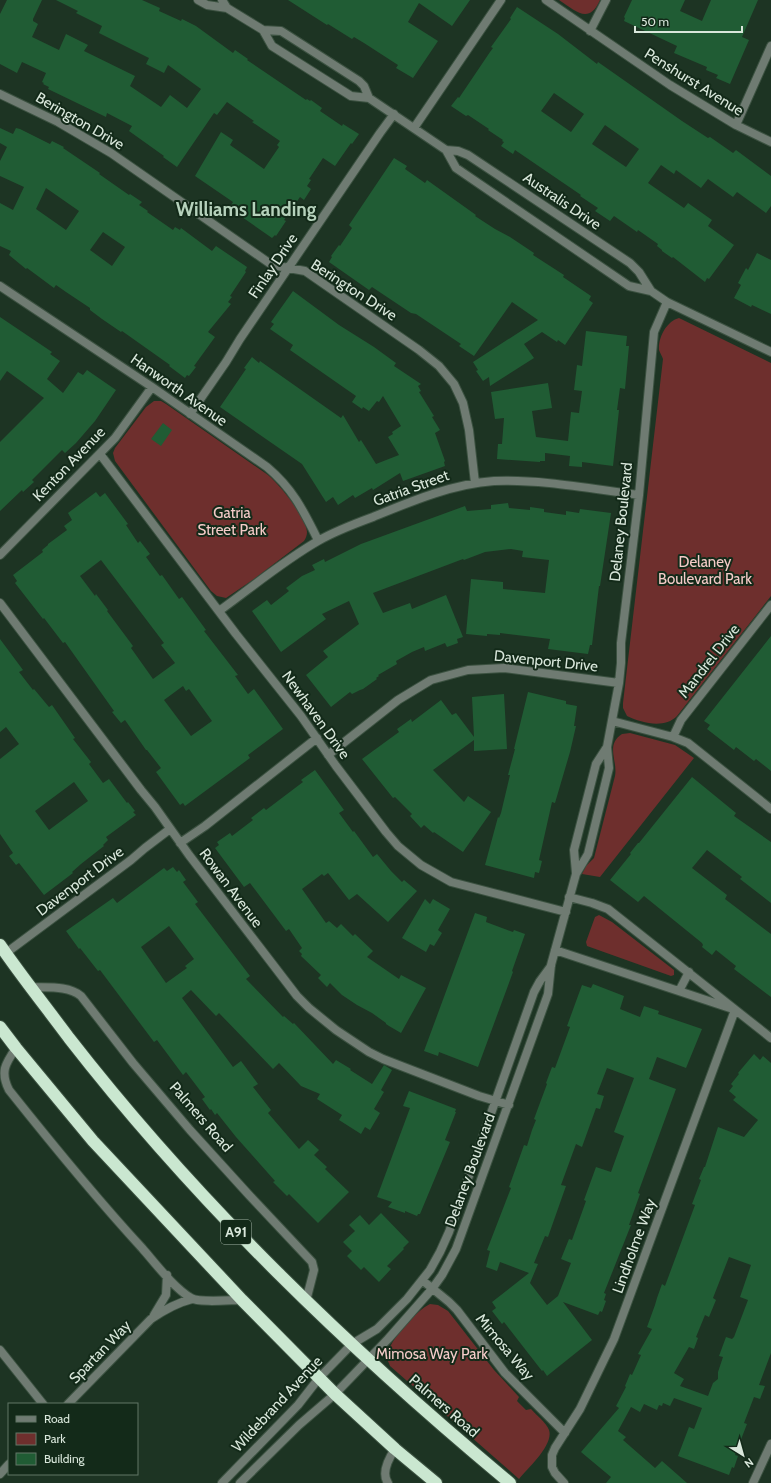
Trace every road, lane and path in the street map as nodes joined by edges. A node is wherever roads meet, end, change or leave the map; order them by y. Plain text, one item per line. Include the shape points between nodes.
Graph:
1 (198, 0) edge
2 (222, 0) edge
3 (501, 0) edge
4 (546, 0) edge
5 (606, 0) edge
6 (227, 8) junction
7 (263, 30) junction
8 (590, 31) junction
9 (771, 46) edge
10 (0, 94) edge
11 (369, 98) junction
12 (394, 114) junction
13 (736, 124) junction
14 (414, 128) junction
15 (771, 142) edge
16 (446, 150) junction
17 (289, 268) junction
18 (0, 286) edge
19 (651, 291) junction
20 (667, 302) junction
21 (771, 352) edge
22 (152, 387) junction
23 (190, 414) junction
24 (100, 454) junction
25 (475, 483) junction
26 (639, 495) junction
27 (318, 540) junction
28 (0, 555) edge
29 (0, 603) edge
30 (771, 605) edge
31 (219, 611) junction
32 (619, 683) junction
33 (612, 721) junction
34 (673, 737) junction
35 (317, 738) junction
36 (607, 746) junction
37 (328, 755) junction
38 (771, 809) edge
39 (170, 829) junction
40 (180, 843) junction
41 (576, 874) junction
42 (569, 897) junction
43 (566, 912) junction
44 (3, 949) edge
45 (555, 950) junction
46 (551, 965) junction
47 (689, 972) junction
48 (30, 987) junction
49 (679, 992) junction
50 (735, 1010) junction
51 (0, 1027) edge
52 (771, 1038) edge
53 (16, 1048) junction
54 (495, 1100) junction
55 (509, 1104) junction
56 (167, 1275) junction
57 (422, 1280) junction
58 (432, 1289) junction
59 (192, 1299) junction
60 (242, 1300) junction
61 (306, 1301) junction
62 (151, 1319) junction
63 (352, 1344) junction
64 (0, 1350) edge
65 (368, 1360) junction
66 (319, 1378) junction
67 (335, 1394) junction
68 (43, 1403) edge
69 (69, 1403) edge
70 (565, 1433) junction
71 (261, 1444) junction
72 (771, 1444) edge
73 (394, 1449) junction
74 (270, 1453) junction
75 (8, 1465) edge
76 (0, 1474) edge
77 (222, 1483) edge
78 (240, 1483) edge
79 (388, 1483) edge
80 (436, 1483) edge
81 (510, 1483) edge
82 (564, 1483) edge
83 (754, 1483) edge

1 - 6 street, Australis Drive via 207,5
2 - 6 street, Australis Drive
3 - 14 street
4 - 8 street, Penshurst Avenue
5 - 8 street
6 - 7 street, Australis Drive
7 - 11 street, Australis Drive via 272,46 351,96
7 - 11 street, Australis Drive via 281,31 359,80
8 - 13 street, Penshurst Avenue via 670,85
9 - 13 street
10 - 17 street, Berington Drive via 83,136 272,265
11 - 12 street, Australis Drive
12 - 14 street, Australis Drive
12 - 17 street, Finlay Drive
13 - 15 street, Penshurst Avenue
14 - 16 street, Australis Drive
16 - 19 street, Australis Drive via 456,168 485,188 629,286
16 - 19 street, Australis Drive via 468,155 630,263
17 - 23 street, Finlay Drive
17 - 25 street, Berington Drive via 305,272 428,357 448,375 459,394 466,414
18 - 22 street, Hanworth Avenue
19 - 20 street, Australis Drive
20 - 21 street, Australis Drive
20 - 26 street, Delaney Boulevard via 654,332
22 - 23 street, Hanworth Avenue
22 - 24 street, Kenton Avenue via 126,424
23 - 27 street, Hanworth Avenue via 278,476 292,492
24 - 28 street, Kenton Avenue
24 - 31 street, Newhaven Drive
25 - 26 street, Gatria Street via 517,481
25 - 27 street, Gatria Street via 424,497
26 - 32 street, Delaney Boulevard via 621,643
27 - 31 street, Gatria Street
29 - 39 street, Rowan Avenue via 141,790 156,806
30 - 34 street, Mandrel Drive via 682,720
31 - 35 street, Newhaven Drive
32 - 33 street, Delaney Boulevard
32 - 37 street, Davenport Drive via 504,668 468,670 431,680 398,700
33 - 34 street
33 - 36 street, Delaney Boulevard
34 - 38 street via 688,743
35 - 37 street, Newhaven Drive
35 - 40 street
36 - 41 street, Delaney Boulevard via 609,768 588,854
36 - 41 street, Delaney Boulevard via 596,764 574,850
37 - 43 street, Newhaven Drive via 386,832 421,865 452,882
39 - 40 street, Rowan Avenue
39 - 44 street, Davenport Drive via 131,860
40 - 54 street, Rowan Avenue via 287,984 322,1020 358,1045 395,1065
41 - 42 street, Delaney Boulevard
42 - 43 street, Delaney Boulevard
42 - 47 street via 608,909
43 - 45 street, Delaney Boulevard
44 - 48 highway, Palmers Road / A91
45 - 46 street, Delaney Boulevard
45 - 49 street
46 - 54 street, Delaney Boulevard via 534,992
46 - 55 street, Delaney Boulevard via 548,994
47 - 49 street
47 - 50 street
48 - 61 highway, Palmers Road / A91 via 101,1079 178,1169 237,1233
48 - 61 street, Palmers Road via 72,990 81,996 190,1130 312,1262 314,1270
49 - 50 street
50 - 52 street
50 - 70 street, Lindholme Way via 614,1340 580,1409
51 - 53 highway
53 - 56 street via 3,1074 9,1090 79,1177
53 - 60 highway via 93,1141
54 - 55 street, Rowan Avenue
54 - 57 street, Delaney Boulevard via 444,1244
55 - 58 street, Delaney Boulevard via 456,1249
56 - 59 street
56 - 62 street, Spartan Way via 166,1295
57 - 58 street, Mimosa Way
57 - 63 street, Delaney Boulevard via 377,1330
58 - 65 street, Delaney Boulevard
58 - 70 street, Mimosa Way via 457,1310 505,1372
59 - 60 street
59 - 62 street, Spartan Way via 166,1308
60 - 66 highway
61 - 63 highway, Palmers Road / A91
62 - 69 street, Spartan Way
63 - 65 highway, Palmers Road / A91
63 - 66 street, Wildebrand Avenue
64 - 68 street
65 - 67 street, Wildebrand Avenue
65 - 81 highway, Palmers Road / A91 via 445,1430
66 - 67 highway
66 - 71 street, Wildebrand Avenue via 298,1405
67 - 73 highway
67 - 74 street, Wildebrand Avenue
70 - 82 street, Lindholme Way via 555,1448 551,1461 555,1473
71 - 74 street
71 - 77 street, Wildebrand Avenue
72 - 83 street
73 - 79 street via 387,1461 385,1479
73 - 80 highway
74 - 78 street, Wildebrand Avenue
75 - 76 street

